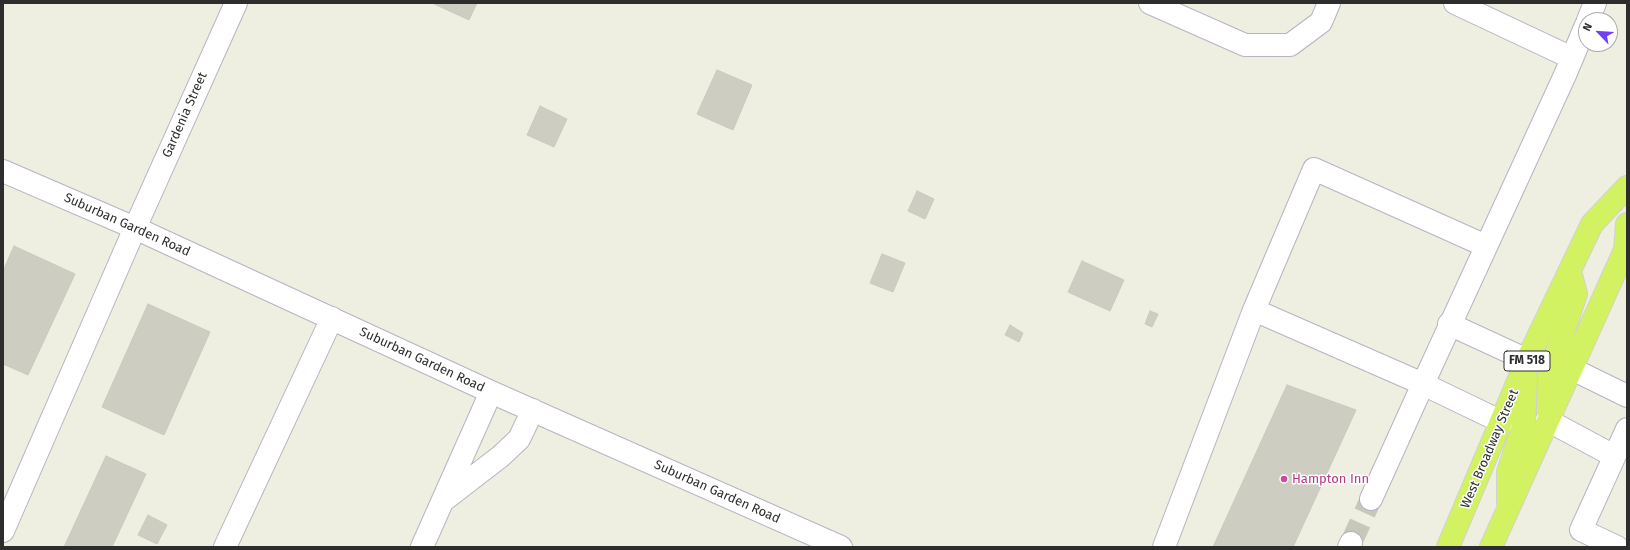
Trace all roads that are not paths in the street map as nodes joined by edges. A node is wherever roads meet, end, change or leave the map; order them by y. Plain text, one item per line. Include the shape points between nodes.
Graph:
1 (236, 3) edge
2 (1150, 3) edge
3 (1329, 3) edge
4 (1454, 3) edge
5 (1578, 44) edge
6 (1572, 58) junction
7 (3, 171) edge
8 (1627, 187) edge
9 (1627, 224) edge
10 (135, 228) junction
11 (1486, 246) junction
12 (1570, 271) junction
13 (1254, 310) junction
14 (332, 318) junction
15 (1449, 324) junction
16 (1527, 360) junction
17 (1572, 370) junction
18 (1423, 384) junction
19 (491, 392) junction
20 (1627, 396) edge
21 (533, 410) junction
22 (1547, 420) junction
23 (1502, 422) junction
24 (1627, 429) edge
25 (1614, 456) junction
26 (1372, 499) tunnel mouth
27 (442, 502) junction
28 (1508, 509) junction
29 (3, 531) edge
30 (225, 547) edge
31 (422, 547) edge
32 (841, 547) edge
33 (1164, 547) edge
34 (1448, 547) edge
35 (1491, 547) edge
36 (1617, 547) edge

1 - 10 street, Gardenia Street
2 - 3 street via 1245,44 1290,45 1321,22
4 - 6 street
5 - 6 street
6 - 11 street
7 - 10 street, Suburban Garden Road
8 - 12 main road, West Broadway Street / FM 518 via 1592,224
9 - 17 main road, FM 518 via 1625,250
10 - 14 street, Suburban Garden Road
10 - 29 street, Gardenia Street
11 - 13 street via 1314,169
11 - 15 street
12 - 16 main road, West Broadway Street / FM 518
12 - 22 main road via 1576,294 1549,375
13 - 18 street
13 - 33 street
14 - 19 street, Suburban Garden Road
14 - 30 street
15 - 16 street
15 - 18 street
16 - 23 main road, West Broadway Street / FM 518
16 - 28 main road via 1524,423 1508,472
17 - 20 street
17 - 22 main road, FM 518
18 - 23 street
18 - 26 street
19 - 21 street, Suburban Garden Road
19 - 27 street
21 - 27 street via 519,439
21 - 32 street, Suburban Garden Road
22 - 25 street
22 - 28 main road, FM 518
23 - 34 main road, West Broadway Street / FM 518
24 - 25 street
25 - 36 street via 1581,530
27 - 31 street
28 - 35 main road, FM 518

